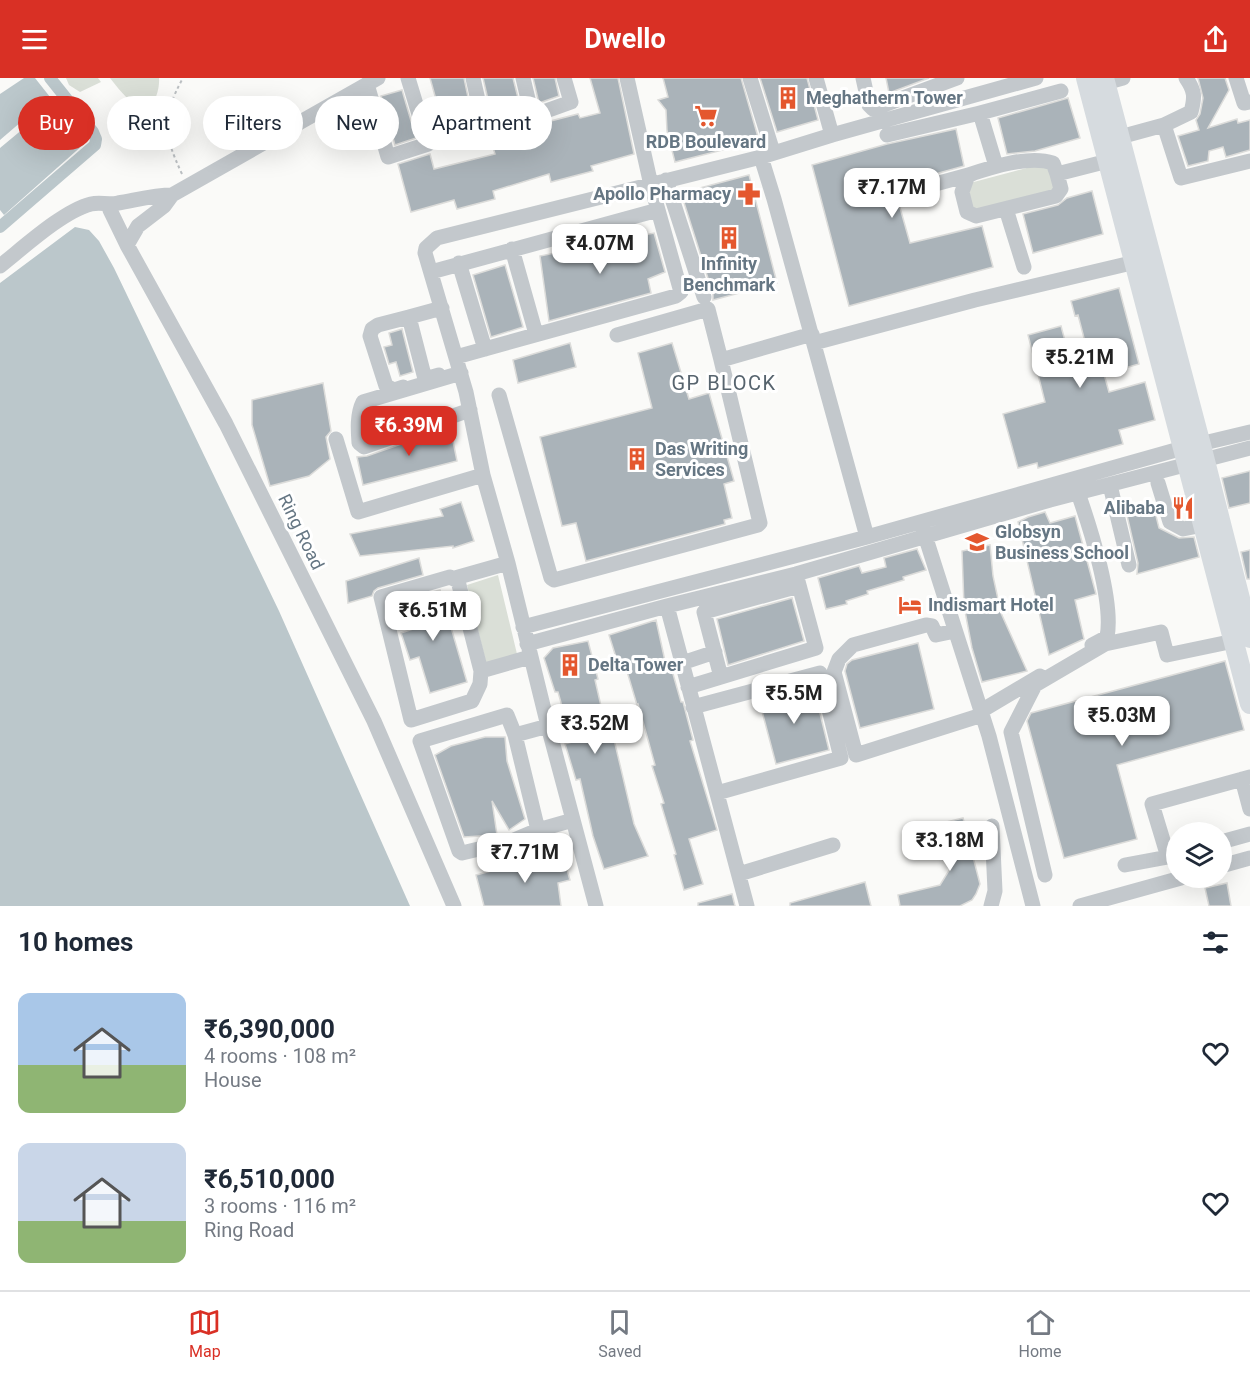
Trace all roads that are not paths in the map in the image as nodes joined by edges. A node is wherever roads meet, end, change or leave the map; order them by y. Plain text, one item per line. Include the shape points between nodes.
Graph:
1 (408, 78) edge
2 (473, 78) edge
3 (513, 78) edge
4 (523, 78) edge
5 (564, 78) edge
6 (627, 78) edge
7 (750, 78) edge
8 (816, 78) edge
9 (863, 78) edge
10 (957, 78) edge
11 (1036, 78) edge
12 (1086, 78) edge
13 (1186, 78) edge
14 (1236, 78) edge
15 (1111, 80) edge
16 (373, 81) edge
17 (1061, 91) dead end
18 (477, 96) edge
19 (518, 96) edge
20 (1250, 102) edge
21 (980, 113) junction
22 (1164, 125) junction
23 (832, 135) junction
24 (886, 135) dead end
25 (1120, 137) junction
26 (767, 154) junction
27 (1108, 161) junction
28 (1250, 161) edge
29 (996, 166) junction
30 (972, 174) junction
31 (1057, 174) junction
32 (659, 182) junction
33 (906, 192) dead end
34 (614, 194) junction
35 (172, 195) junction
36 (110, 205) junction
37 (1006, 209) junction
38 (658, 210) junction
39 (621, 221) junction
40 (128, 245) junction
41 (512, 249) junction
42 (1143, 260) junction
43 (459, 263) junction
44 (0, 266) edge
45 (1024, 267) dead end
46 (431, 272) junction
47 (704, 297) dead end
48 (442, 308) junction
49 (409, 317) junction
50 (536, 334) junction
51 (617, 335) dead end
52 (813, 338) junction
53 (485, 349) junction
54 (721, 360) junction
55 (459, 366) junction
56 (426, 379) junction
57 (499, 395) dead end
58 (470, 410) junction
59 (1250, 432) edge
60 (336, 439) dead end
61 (1250, 448) edge
62 (1194, 455) junction
63 (483, 475) junction
64 (1158, 483) dead end
65 (1110, 485) junction
66 (1078, 493) junction
67 (1203, 525) junction
68 (923, 529) junction
69 (867, 537) junction
70 (508, 563) junction
71 (1129, 565) dead end
72 (455, 578) junction
73 (797, 580) junction
74 (728, 598) junction
75 (1245, 598) edge
76 (667, 606) junction
77 (523, 627) junction
78 (955, 631) junction
79 (1242, 639) edge
80 (529, 651) junction
81 (715, 652) junction
82 (682, 663) junction
83 (481, 671) junction
84 (721, 677) junction
85 (688, 687) junction
86 (1250, 704) edge
87 (693, 707) junction
88 (982, 713) junction
89 (548, 726) junction
90 (1011, 732) junction
91 (514, 735) junction
92 (989, 736) junction
93 (1246, 778) edge
94 (717, 793) junction
95 (1250, 809) edge
96 (573, 820) junction
97 (992, 826) dead end
98 (538, 830) junction
99 (1250, 834) edge
100 (1232, 839) edge
101 (1166, 840) edge
102 (833, 845) dead end
103 (1166, 857) edge
104 (1250, 858) edge
105 (1232, 863) edge
106 (1125, 865) dead end
107 (739, 874) junction
108 (1045, 875) dead end
109 (1166, 882) edge
110 (986, 905) edge
111 (453, 906) edge
112 (596, 906) edge
113 (747, 906) edge
114 (1033, 906) edge
115 (1080, 906) edge

1 - 16 street via 428,144 388,157
2 - 18 street
3 - 19 street
4 - 5 street via 532,116 571,102
6 - 32 street
7 - 26 street
8 - 23 street
9 - 10 street via 873,109
11 - 23 street
12 - 27 main road
13 - 22 street via 1195,93 1191,112
14 - 20 street via 1244,103
15 - 25 main road
16 - 35 street
17 - 21 street
21 - 24 street
21 - 29 street
22 - 25 street
22 - 28 street via 1181,178
23 - 26 street
25 - 42 main road
26 - 32 street
26 - 52 street via 774,199
27 - 31 street
27 - 42 main road
29 - 30 street
29 - 31 street via 1041,159 1053,163
30 - 33 street
30 - 37 street via 968,175 962,192 967,212 976,216
31 - 37 street via 1060,189 1056,196
32 - 34 street
32 - 38 street
32 - 47 street
34 - 39 street
34 - 46 street via 437,238 425,253
35 - 36 street
35 - 40 street via 138,226
36 - 40 street, Ring Road
36 - 44 street via 101,202 71,212
37 - 45 street
38 - 39 street
38 - 50 street via 679,294
39 - 41 street
40 - 111 street, Ring Road via 226,424 369,711
41 - 43 street
41 - 50 street
42 - 52 street
42 - 62 main road
43 - 46 street
43 - 53 street
46 - 48 street
48 - 49 street
48 - 55 street
49 - 56 street
49 - 56 street via 378,325 370,336 389,389
50 - 53 street
51 - 54 street via 708,309
52 - 54 street
52 - 69 street
53 - 55 street
54 - 57 street via 760,523 554,580
55 - 56 street
55 - 58 street
55 - 58 street via 363,402 359,443 364,447
58 - 63 street
59 - 62 street
60 - 63 street via 358,512
61 - 62 street
62 - 65 street
62 - 67 main road
62 - 68 street
62 - 75 main road
63 - 70 street
64 - 67 street via 1170,522 1183,529
65 - 66 street
65 - 71 street
66 - 68 street
66 - 88 street via 1100,566 1109,626 1107,637
67 - 79 main road
68 - 69 street
68 - 73 street
68 - 78 street
69 - 77 street
70 - 72 street
70 - 77 street
72 - 83 street
72 - 83 street via 381,597 411,720 472,701
73 - 74 street
73 - 84 street via 816,648
74 - 76 street
74 - 81 street via 704,612
75 - 79 main road
76 - 80 street
76 - 82 street
77 - 80 street
78 - 88 street
78 - 88 street via 936,635 932,626 926,625 853,645 839,659 834,672 856,755
79 - 86 main road
79 - 90 street via 1167,656 1161,633 1106,644 1035,685
80 - 83 street
80 - 89 street
81 - 82 street
81 - 84 street
82 - 85 street
84 - 85 street
85 - 87 street
87 - 94 street
87 - 94 street via 820,673 841,758
88 - 92 street
89 - 91 street
89 - 96 street
90 - 92 street
90 - 108 street
91 - 98 street
91 - 98 street via 507,715 420,741 460,853 512,841
92 - 114 street
93 - 95 street
93 - 101 street via 1152,804
94 - 107 street
96 - 98 street
96 - 112 street
97 - 110 street via 994,891
99 - 100 street
102 - 107 street
103 - 106 street
104 - 105 street
107 - 113 street
109 - 115 street

